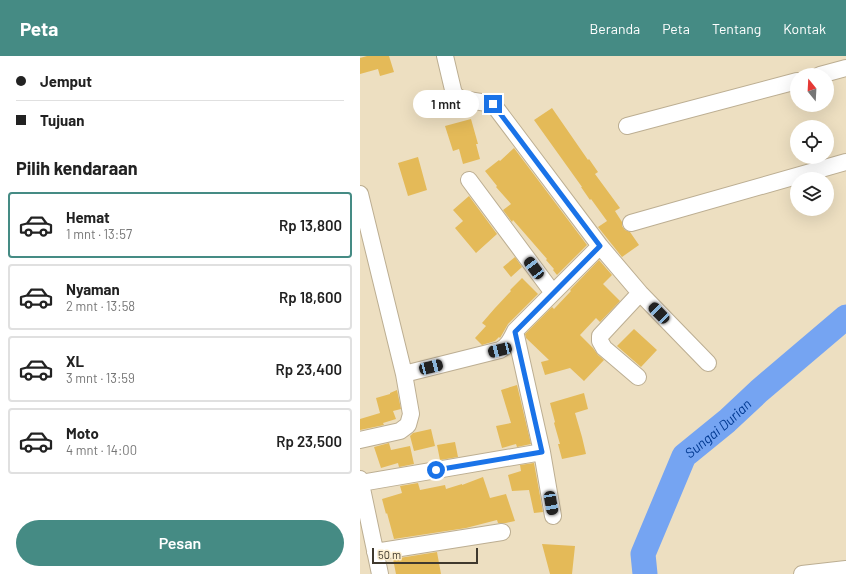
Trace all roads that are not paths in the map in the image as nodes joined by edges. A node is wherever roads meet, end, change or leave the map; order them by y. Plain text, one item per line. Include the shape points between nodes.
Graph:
1 (445, 56) edge
2 (846, 68) edge
3 (834, 71) edge
4 (790, 83) edge
5 (627, 126) dead end
6 (846, 162) edge
7 (469, 180) dead end
8 (360, 194) edge
9 (630, 223) dead end
10 (600, 246) junction
11 (553, 293) junction
12 (640, 293) junction
13 (515, 332) junction
14 (708, 363) dead end
15 (404, 374) junction
16 (638, 377) dead end
17 (360, 440) edge
18 (542, 452) junction
19 (360, 481) edge
20 (553, 516) dead end
21 (502, 532) dead end
22 (375, 552) junction
23 (846, 569) edge
24 (380, 574) edge
25 (802, 574) edge

1 - 10 street via 454,94 462,99 493,104
2 - 3 street
4 - 5 street
6 - 9 street
7 - 11 street
8 - 15 street
10 - 11 street
10 - 12 street
11 - 13 street
12 - 14 street
12 - 16 street via 600,336 604,348
13 - 15 street via 500,350
13 - 18 street
15 - 17 street via 411,414 408,425 400,431
18 - 19 street
18 - 20 street
19 - 22 street
21 - 22 street
22 - 24 street
23 - 25 street

